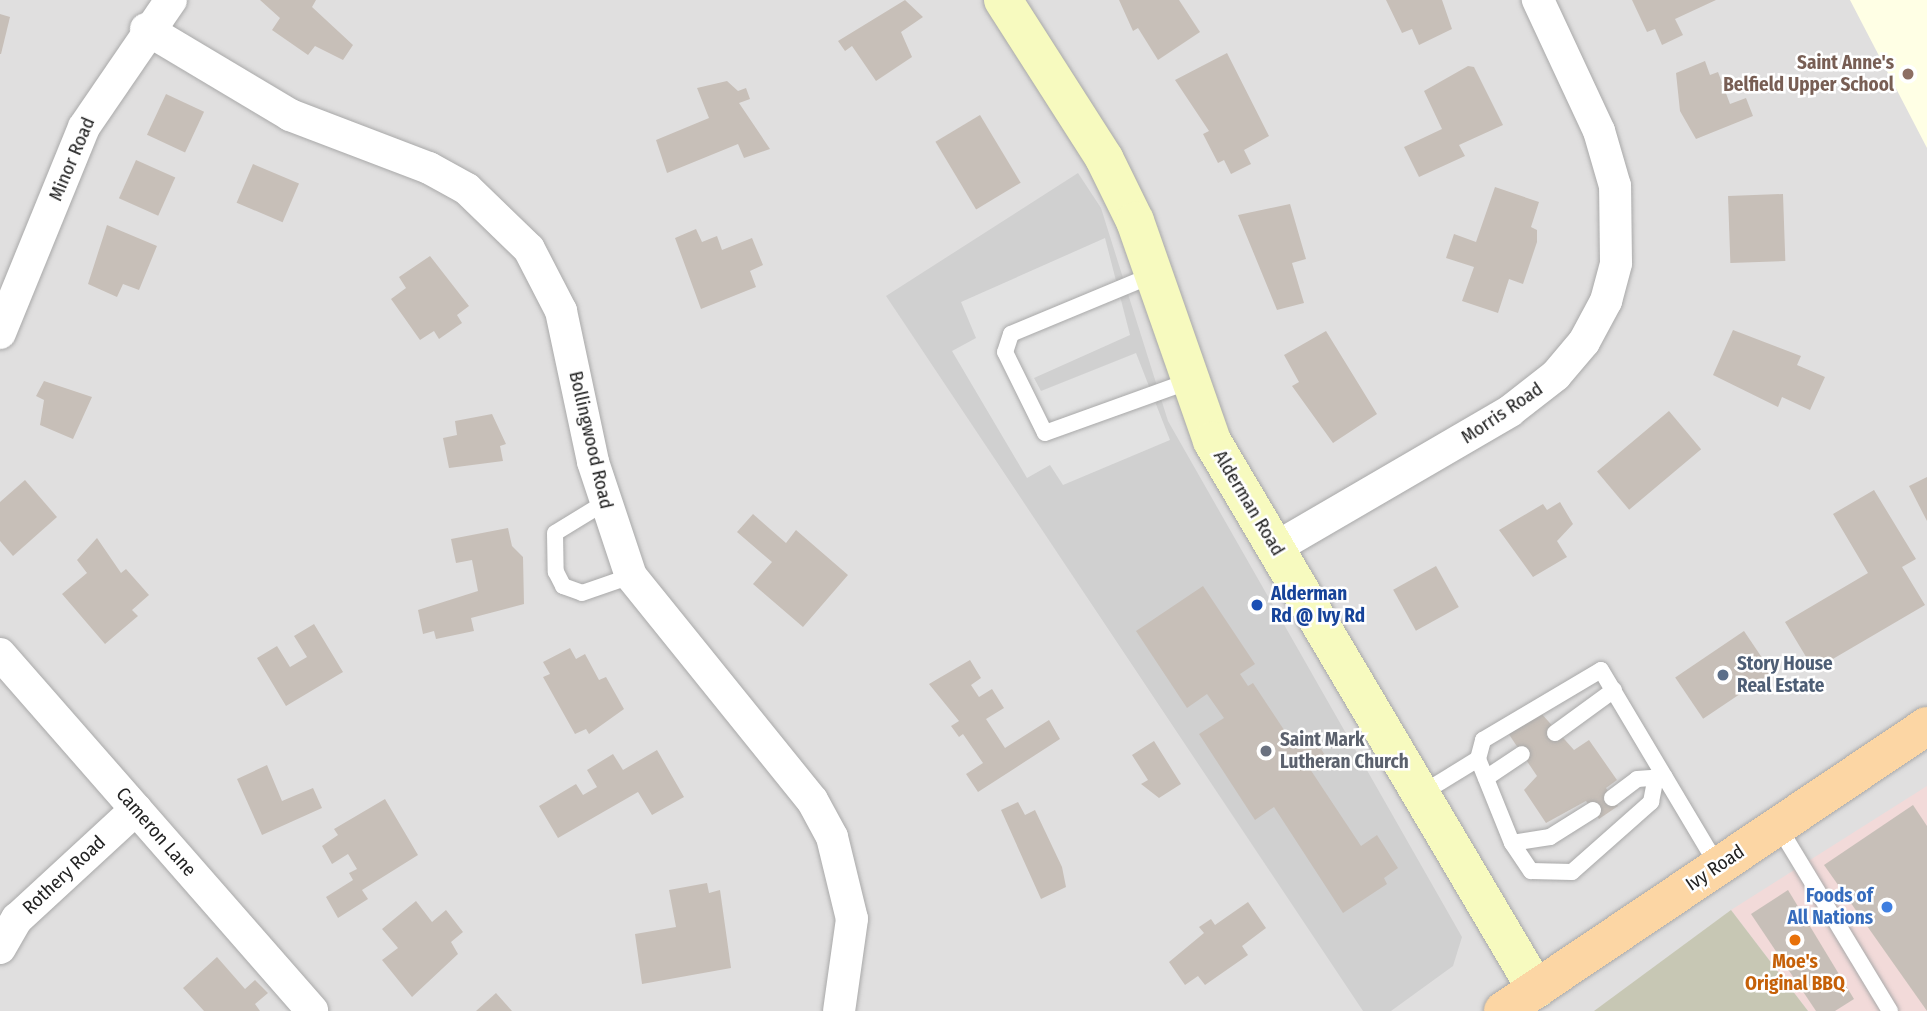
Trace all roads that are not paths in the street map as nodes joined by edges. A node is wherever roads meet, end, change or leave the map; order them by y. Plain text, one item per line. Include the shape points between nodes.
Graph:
1 (171, 0) edge
2 (1003, 0) edge
3 (1538, 0) edge
4 (146, 29) junction
5 (1155, 274) junction
6 (0, 333) edge
7 (1187, 382) junction
8 (604, 503) junction
9 (1275, 548) junction
10 (631, 576) junction
11 (0, 654) edge
12 (1614, 690) junction
13 (1927, 726) edge
14 (1555, 733) dead end
15 (1522, 754) dead end
16 (1478, 759) junction
17 (1486, 778) junction
18 (1660, 779) junction
19 (1421, 794) junction
20 (1612, 798) dead end
21 (136, 808) junction
22 (1593, 810) dead end
23 (1778, 826) junction
24 (1512, 843) junction
25 (1718, 866) junction
26 (0, 948) edge
27 (1536, 989) junction
28 (312, 1011) edge
29 (839, 1011) edge
30 (1503, 1011) edge
31 (1890, 1011) edge

1 - 4 street, Minor Road
2 - 5 main road, Alderman Road via 1104,158
3 - 9 street, Morris Road via 1598,131 1615,186 1619,225 1605,301 1570,358 1510,411
4 - 6 street, Minor Road via 84,127
4 - 8 street, Bollingwood Road via 289,115 429,168 500,216 529,249 561,312
5 - 7 main road, Alderman Road
5 - 7 lane via 1011,334 1005,352 1045,433
7 - 9 main road, Alderman Road via 1212,440
8 - 10 street, Bollingwood Road
8 - 10 lane via 555,533 556,572 563,586 582,593
9 - 19 main road, Alderman Road
10 - 29 street, Bollingwood Road via 812,800 832,837 852,919
11 - 21 street, Cameron Lane
12 - 14 lane
12 - 16 lane via 1601,670 1483,740
12 - 18 lane
13 - 23 main road, Ivy Road
15 - 17 lane
16 - 17 lane
16 - 19 lane
17 - 24 lane
18 - 20 lane via 1637,779
18 - 24 lane via 1651,802 1572,872 1531,871
18 - 25 lane
19 - 27 main road, Alderman Road
21 - 26 street, Rothery Road via 17,919
21 - 28 street, Cameron Lane
22 - 24 lane via 1550,837
23 - 25 main road, Ivy Road
23 - 31 lane
25 - 27 main road, Ivy Road
27 - 30 main road, Ivy Road

